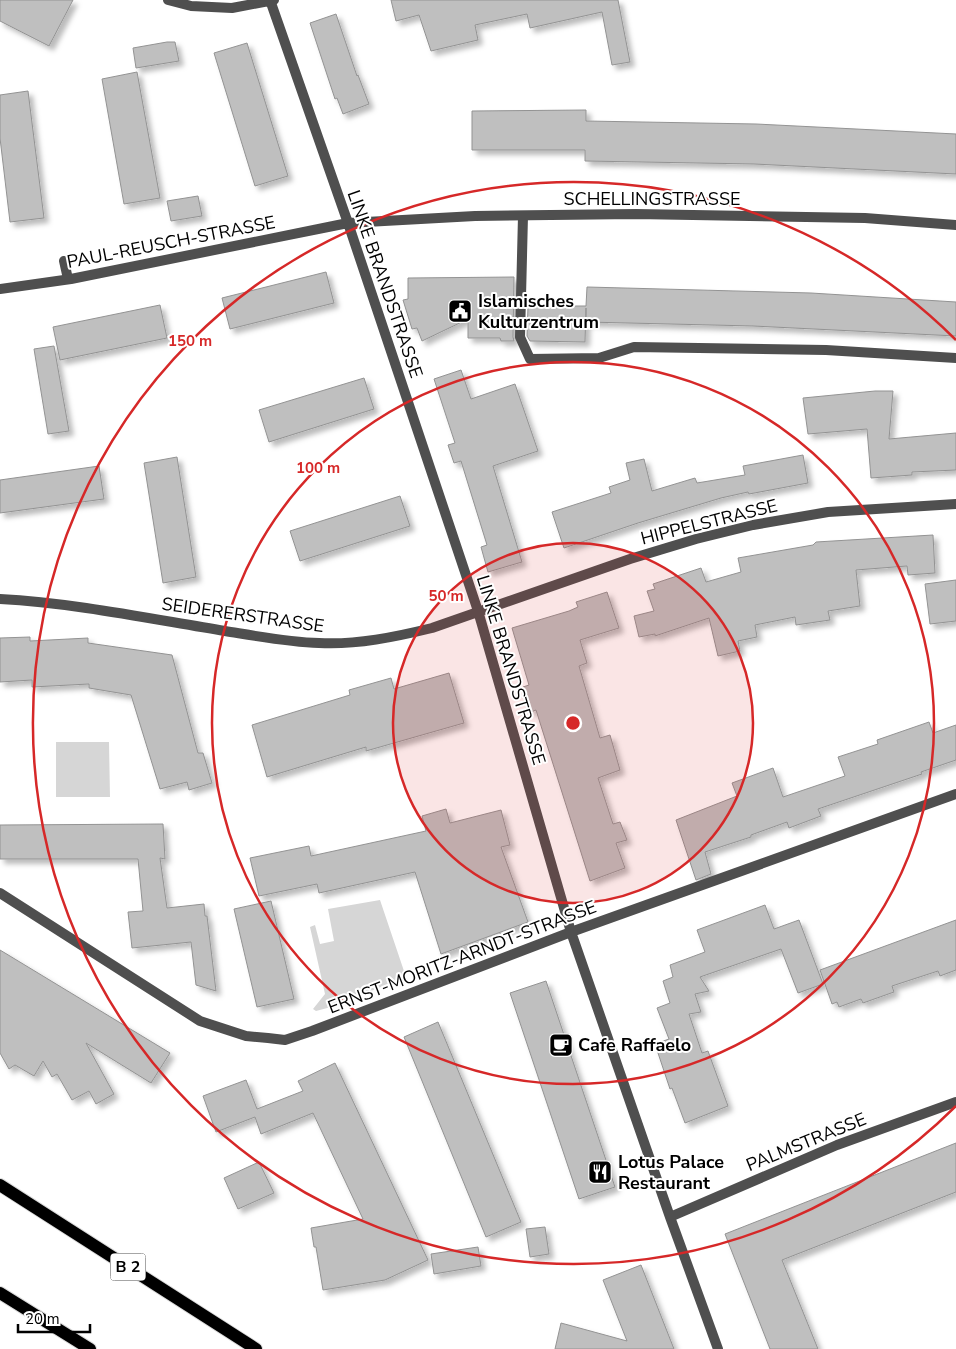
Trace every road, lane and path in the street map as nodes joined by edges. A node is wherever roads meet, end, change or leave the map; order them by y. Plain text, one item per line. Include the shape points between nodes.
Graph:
1 (168, 0) edge
2 (272, 0) edge
3 (523, 216) junction
4 (348, 223) junction
5 (956, 224) edge
6 (64, 260) dead end
7 (68, 279) junction
8 (0, 289) edge
9 (956, 358) edge
10 (956, 504) edge
11 (0, 599) edge
12 (478, 611) junction
13 (956, 794) edge
14 (0, 893) edge
15 (570, 932) junction
16 (956, 1102) edge
17 (0, 1185) edge
18 (670, 1217) junction
19 (0, 1293) edge
20 (90, 1349) edge
21 (256, 1349) edge
22 (718, 1349) edge

1 - 2 street via 191,6 232,8
2 - 4 street, LINKE BRANDSTRASSE
3 - 4 street, SCHELLINGSTRASSE
3 - 5 street, SCHELLINGSTRASSE via 636,214 865,218
3 - 9 street via 520,337 530,359 599,358 634,347 826,350
4 - 7 street, PAUL-REUSCH-STRASSE
4 - 12 street, LINKE BRANDSTRASSE
6 - 7 street
7 - 8 street, PAUL-REUSCH-STRASSE
10 - 12 street, HIPPELSTRASSE via 828,512 753,525 630,559
11 - 12 street, SEIDERERSTRASSE via 320,643 402,636
12 - 15 street, LINKE BRANDSTRASSE
13 - 15 street, ERNST-MORITZ-ARNDT-STRASSE
14 - 15 street, ERNST-MORITZ-ARNDT-STRASSE via 200,1021 246,1036 285,1040
15 - 18 street, LINKE BRANDSTRASSE
16 - 18 street, PALMSTRASSE via 837,1145
17 - 21 main road, B 2
18 - 22 street, LINKE BRANDSTRASSE
19 - 20 main road

